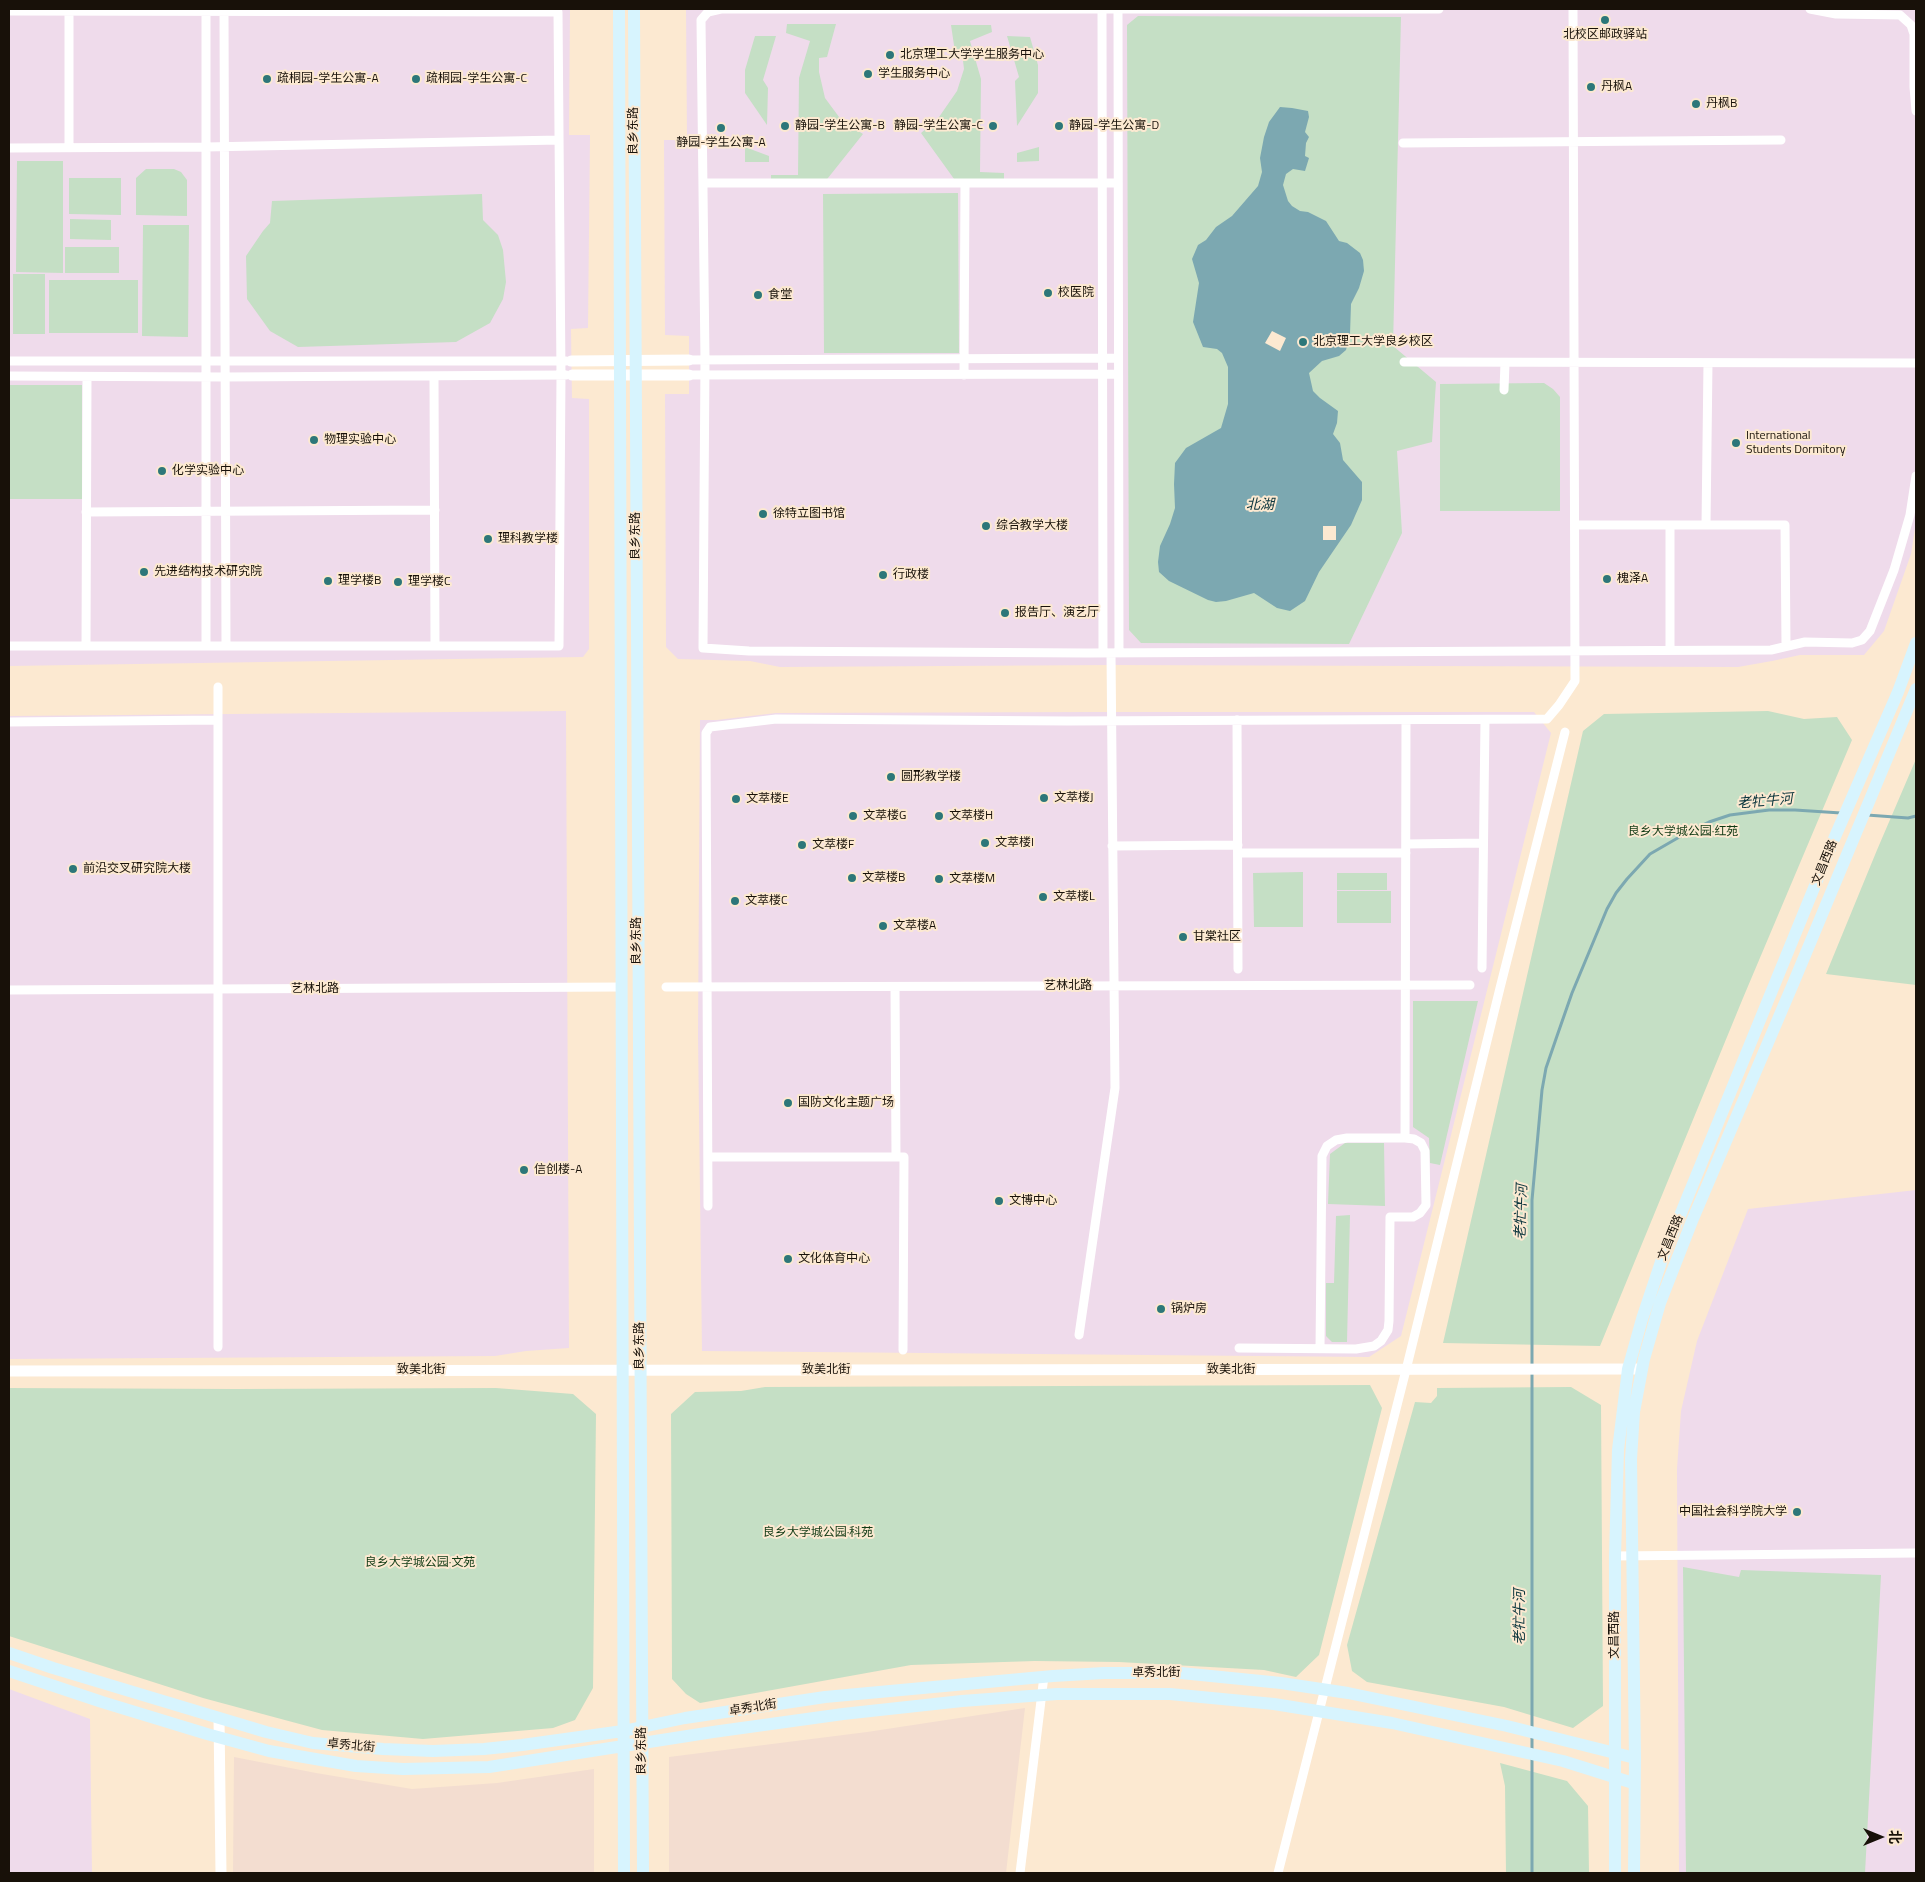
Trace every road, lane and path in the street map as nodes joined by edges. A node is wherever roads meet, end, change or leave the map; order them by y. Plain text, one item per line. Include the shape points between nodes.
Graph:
1 (619, 9) edge
2 (634, 9) edge
3 (1439, 9) edge
4 (1573, 9) edge
5 (1810, 9) edge
6 (1102, 10) junction
7 (1118, 10) junction
8 (9, 11) edge
9 (69, 11) junction
10 (206, 11) junction
11 (224, 11) junction
12 (1916, 111) edge
13 (559, 140) junction
14 (1781, 140) dead end
15 (1574, 142) junction
16 (1403, 143) dead end
17 (224, 145) junction
18 (206, 146) junction
19 (69, 147) junction
20 (9, 148) edge
21 (703, 183) junction
22 (965, 183) junction
23 (1102, 183) junction
24 (1117, 183) junction
25 (1102, 358) junction
26 (1118, 358) junction
27 (964, 359) junction
28 (620, 360) junction
29 (635, 360) junction
30 (689, 360) joint
31 (705, 360) junction
32 (9, 361) edge
33 (566, 361) junction
34 (206, 362) junction
35 (224, 362) junction
36 (1404, 362) dead end
37 (1505, 363) junction
38 (1574, 363) junction
39 (1708, 363) junction
40 (1916, 363) edge
41 (1102, 374) junction
42 (1118, 374) junction
43 (566, 375) junction
44 (620, 375) junction
45 (635, 375) junction
46 (689, 375) joint
47 (705, 375) junction
48 (964, 375) junction
49 (9, 376) edge
50 (87, 377) junction
51 (434, 377) junction
52 (206, 378) junction
53 (225, 378) junction
54 (1504, 390) dead end
55 (1916, 476) edge
56 (435, 510) junction
57 (205, 511) junction
58 (225, 511) junction
59 (86, 512) junction
60 (1575, 524) junction
61 (1670, 525) junction
62 (1706, 525) junction
63 (1916, 642) edge
64 (9, 646) edge
65 (86, 646) junction
66 (206, 646) junction
67 (226, 646) junction
68 (435, 646) junction
69 (1786, 646) junction
70 (1575, 650) junction
71 (1670, 650) junction
72 (1111, 653) junction
73 (1902, 679) junction
74 (218, 687) dead end
75 (622, 688) junction
76 (636, 688) junction
77 (1916, 688) edge
78 (1898, 692) junction
79 (218, 720) junction
80 (1111, 720) junction
81 (1237, 720) junction
82 (1406, 720) junction
83 (1484, 720) junction
84 (9, 722) edge
85 (1565, 732) dead end
86 (1483, 843) junction
87 (1112, 846) junction
88 (1238, 849) junction
89 (1406, 849) junction
90 (1482, 968) dead end
91 (1238, 970) dead end
92 (1406, 985) junction
93 (1470, 985) dead end
94 (1113, 986) junction
95 (666, 987) dead end
96 (708, 987) junction
97 (895, 987) junction
98 (622, 988) junction
99 (218, 989) junction
100 (9, 990) edge
101 (1405, 1138) junction
102 (708, 1157) junction
103 (896, 1157) junction
104 (708, 1206) dead end
105 (1079, 1335) dead end
106 (218, 1347) dead end
107 (1238, 1348) dead end
108 (1320, 1348) junction
109 (903, 1350) dead end
110 (1628, 1369) junction
111 (1642, 1369) junction
112 (622, 1370) junction
113 (640, 1370) junction
114 (1406, 1370) junction
115 (9, 1371) edge
116 (1916, 1553) edge
117 (1632, 1555) junction
118 (1615, 1556) junction
119 (9, 1653) edge
120 (9, 1671) edge
121 (1044, 1676) junction
122 (1324, 1690) junction
123 (1042, 1695) junction
124 (1318, 1711) junction
125 (220, 1719) junction
126 (642, 1726) junction
127 (623, 1731) junction
128 (220, 1738) junction
129 (642, 1743) junction
130 (622, 1746) junction
131 (1616, 1754) junction
132 (1635, 1758) junction
133 (1615, 1776) junction
134 (1634, 1782) junction
135 (221, 1873) edge
136 (624, 1873) edge
137 (643, 1873) edge
138 (1020, 1873) edge
139 (1278, 1873) edge
140 (1615, 1873) edge
141 (1634, 1873) edge

1 - 28 main road, 良乡东路
2 - 29 main road, 良乡东路
3 - 7 street
4 - 15 street
5 - 12 street via 1836,14 1900,15 1911,25
6 - 7 street
6 - 21 street via 721,9 708,12 701,20
6 - 23 street
7 - 24 street
8 - 9 street
9 - 10 street
9 - 19 street
10 - 11 street
10 - 18 street
11 - 13 street via 558,12
11 - 17 street
13 - 17 street
13 - 33 street
14 - 15 street
15 - 16 street
15 - 38 street
17 - 18 street
17 - 35 street
18 - 19 street
18 - 34 street
19 - 20 street
21 - 22 street
21 - 31 street
22 - 23 street
22 - 27 street
23 - 24 street
23 - 25 street
24 - 26 street
25 - 26 street
25 - 27 street
25 - 41 street
26 - 42 street
27 - 31 street
27 - 48 street
28 - 29 street
28 - 33 street
28 - 44 main road, 良乡东路
29 - 30 street
29 - 45 main road, 良乡东路
30 - 31 street
31 - 47 street
32 - 34 street
33 - 35 street
33 - 43 street
34 - 35 street
34 - 52 street
35 - 53 street
36 - 37 street
37 - 38 street
37 - 54 street
38 - 39 street
38 - 60 street
39 - 40 street
39 - 62 street
41 - 42 street
41 - 48 street
41 - 72 street
42 - 72 street
43 - 44 street
43 - 51 street
43 - 68 street via 558,646
44 - 45 street
44 - 75 main road, 良乡东路
45 - 46 street
45 - 76 main road, 良乡东路
46 - 47 street
47 - 48 street
47 - 72 street via 703,648
49 - 50 street
50 - 52 street
50 - 59 street
51 - 53 street
51 - 56 street
52 - 53 street
52 - 57 street
53 - 58 street
55 - 69 street via 1910,515 1894,570 1870,631 1862,640 1852,643 1805,642
56 - 58 street
56 - 68 street
57 - 58 street
57 - 59 street
57 - 66 street
58 - 67 street
59 - 65 street
60 - 61 street
60 - 70 street
61 - 62 street
61 - 71 street
62 - 69 street via 1785,525
63 - 73 main road, 文昌西路
64 - 65 street
65 - 66 street
66 - 67 street
67 - 68 street
69 - 71 street via 1771,650
70 - 71 street
70 - 72 street
70 - 83 street via 1575,681 1547,719
72 - 80 street
73 - 77 main road
73 - 78 main road, 文昌西路
74 - 79 street
75 - 76 main road
75 - 98 main road, 良乡东路
76 - 113 main road, 良乡东路
77 - 78 main road
77 - 111 main road, 文昌西路 via 1692,1221 1660,1303
78 - 110 main road, 文昌西路 via 1834,839 1661,1262
79 - 84 street
79 - 99 street
80 - 81 street
80 - 87 street
80 - 96 street via 776,719 710,727 706,733
81 - 82 street
81 - 88 street
82 - 83 street
82 - 89 street
83 - 86 street
85 - 114 street
86 - 89 street
86 - 90 street
87 - 88 street
87 - 94 street
88 - 89 street
88 - 91 street
89 - 92 street
92 - 93 street, 艺林北路
92 - 94 street, 艺林北路
92 - 101 street
94 - 97 street, 艺林北路
94 - 105 street via 1115,1088
95 - 96 street, 艺林北路
96 - 97 street, 艺林北路
96 - 102 street
97 - 103 street
98 - 99 street, 艺林北路
98 - 112 main road, 良乡东路
99 - 100 street, 艺林北路
99 - 106 street
101 - 108 street via 1336,1140 1327,1146 1322,1156
101 - 108 street via 1422,1143 1425,1151 1426,1205 1413,1217 1390,1217 1388,1330 1374,1346
102 - 103 street
102 - 104 street
103 - 109 street via 904,1157
107 - 108 street
110 - 111 street, 致美北街
110 - 114 street, 致美北街
110 - 118 main road, 文昌西路 via 1619,1441
111 - 117 main road, 文昌西路 via 1634,1412
112 - 113 street, 致美北街
112 - 115 street, 致美北街
112 - 127 main road, 良乡东路
113 - 114 street, 致美北街
113 - 126 main road, 良乡东路
114 - 122 street
116 - 117 street
117 - 118 street
117 - 132 main road, 文昌西路
118 - 131 main road, 文昌西路
119 - 125 main road, 卓秀北街
120 - 128 main road, 卓秀北街
121 - 122 main road, 卓秀北街 via 1181,1673
121 - 123 street
121 - 126 main road, 卓秀北街 via 825,1697
122 - 124 street
122 - 131 main road, 卓秀北街 via 1507,1726
123 - 124 main road, 卓秀北街 via 1170,1694
123 - 129 main road, 卓秀北街 via 843,1714
123 - 138 street
124 - 133 main road, 卓秀北街 via 1507,1747
124 - 139 street
125 - 127 main road, 卓秀北街 via 313,1743 423,1751 484,1749
125 - 128 street
126 - 127 main road, 卓秀北街
126 - 129 main road, 良乡东路
127 - 130 main road, 良乡东路
128 - 130 main road, 卓秀北街 via 309,1759 403,1768 489,1767
128 - 135 street
129 - 130 main road, 卓秀北街
129 - 137 main road, 良乡东路
130 - 136 main road, 良乡东路
131 - 132 main road, 卓秀北街
131 - 133 main road, 文昌西路
132 - 134 main road, 文昌西路
133 - 134 main road, 卓秀北街
133 - 140 main road, 文昌西路
134 - 141 main road, 文昌西路

